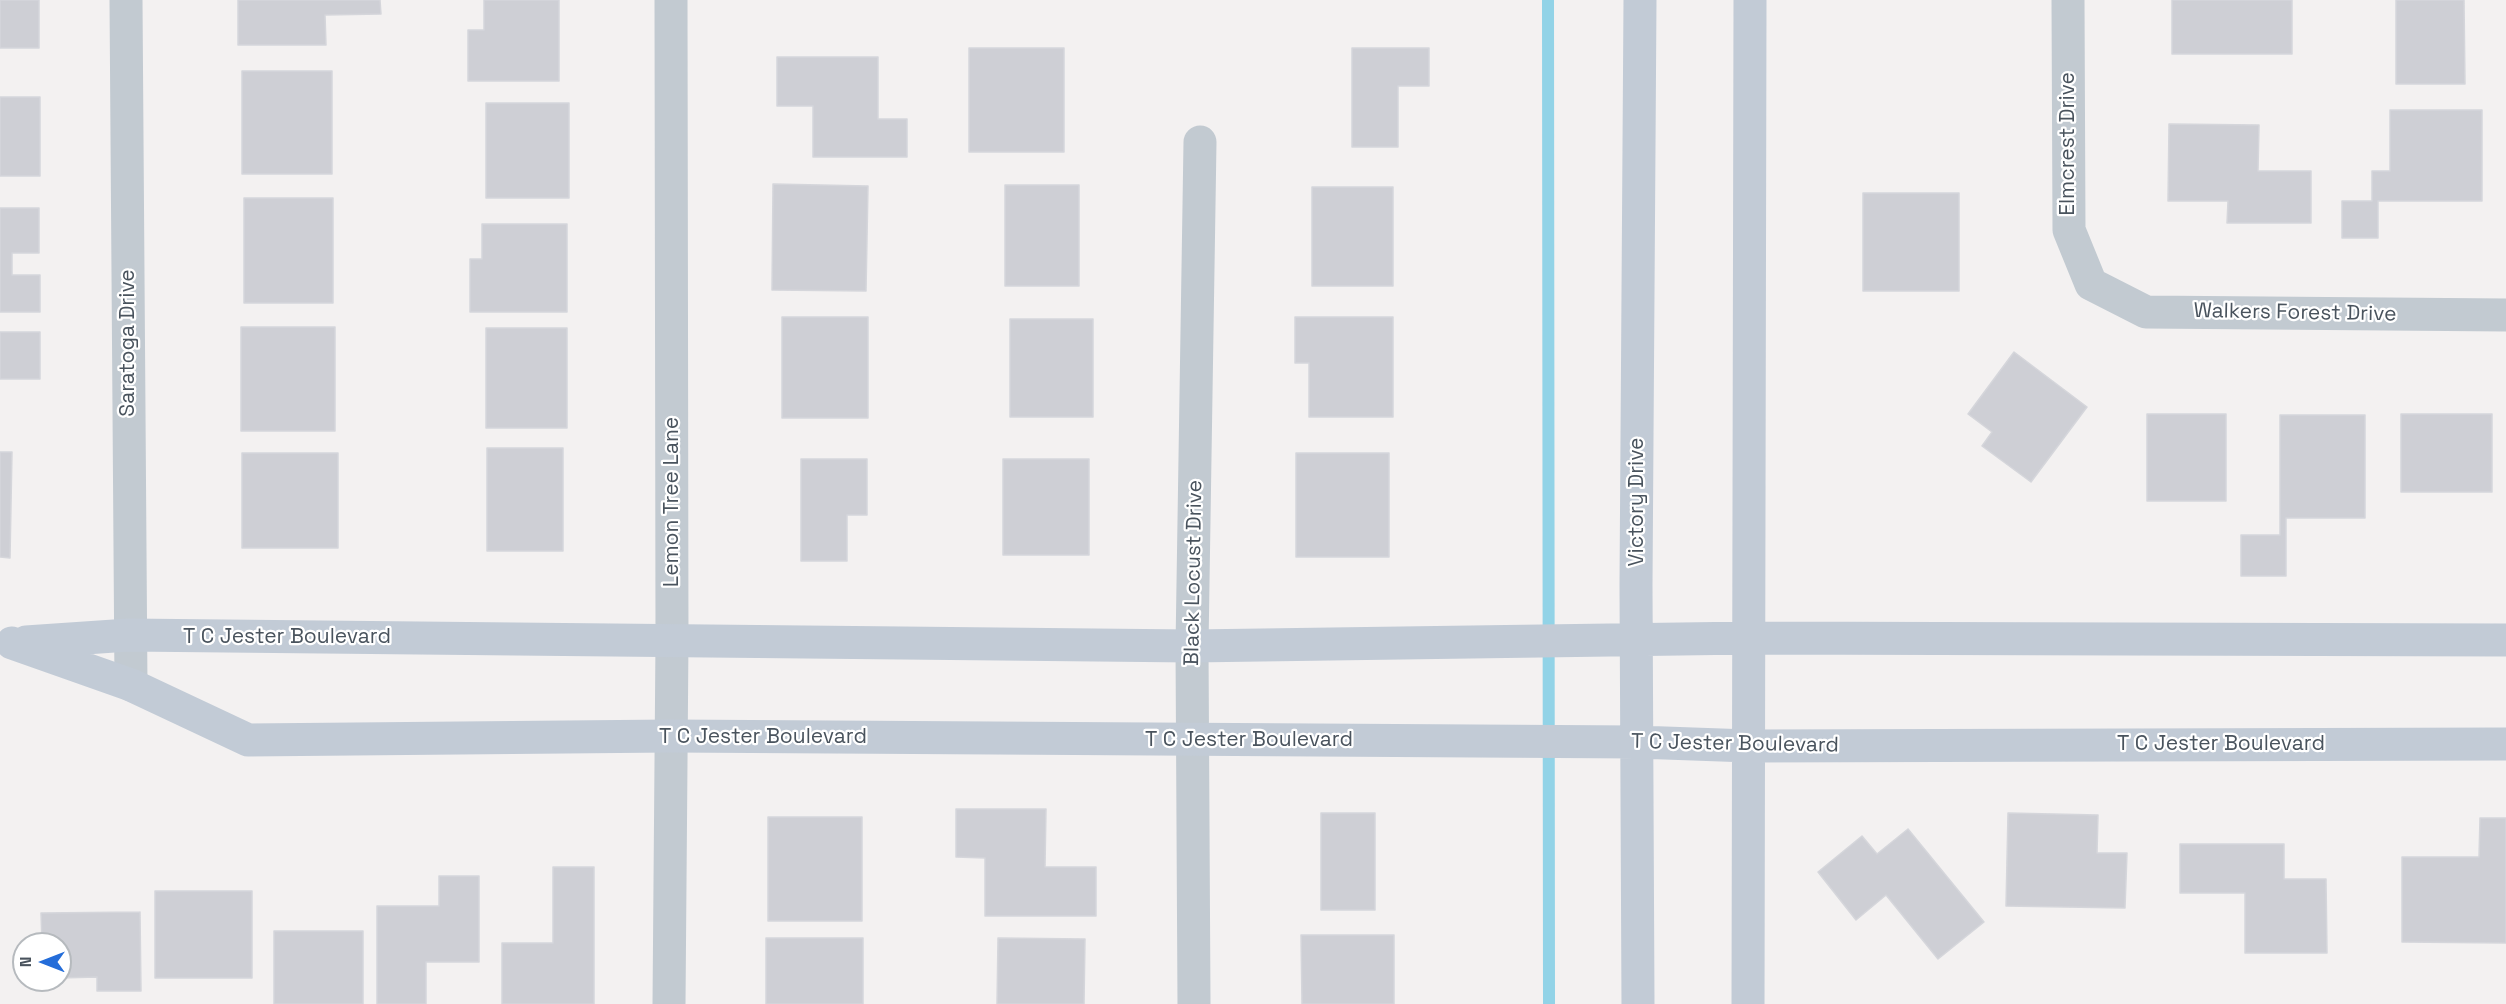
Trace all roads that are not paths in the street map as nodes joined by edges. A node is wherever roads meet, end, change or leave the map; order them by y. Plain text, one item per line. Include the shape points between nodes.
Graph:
1 (126, 0) edge
2 (671, 0) edge
3 (1640, 0) edge
4 (1750, 0) edge
5 (2068, 0) edge
6 (1200, 142) dead end
7 (2091, 284) joint
8 (2506, 315) edge
9 (129, 635) junction
10 (1750, 638) junction
11 (672, 640) junction
12 (1636, 640) junction
13 (2506, 640) edge
14 (6, 643) edge
15 (1192, 646) junction
16 (131, 685) junction
17 (671, 736) junction
18 (1193, 739) junction
19 (1637, 742) junction
20 (2506, 744) edge
21 (1749, 746) junction
22 (669, 1004) edge
23 (1194, 1004) edge
24 (1638, 1004) edge
25 (1748, 1004) edge

1 - 9 street, Saratoga Drive
2 - 11 street, Lemon Tree Lane
3 - 12 main road, Victory Drive
4 - 10 main road
5 - 7 street, Elmcrest Drive via 2068,230
6 - 15 street, Black Locust Drive
7 - 8 street, Walkers Forest Drive via 2146,312
9 - 11 main road, T C Jester Boulevard
9 - 14 main road, T C Jester Boulevard
9 - 16 street, Saratoga Drive
10 - 12 main road, T C Jester Boulevard
10 - 13 main road, T C Jester Boulevard
10 - 21 main road
11 - 15 main road, T C Jester Boulevard
11 - 17 street, Lemon Tree Lane
12 - 15 main road, T C Jester Boulevard
12 - 19 main road, Victory Drive
14 - 16 main road, T C Jester Boulevard
15 - 18 street, Black Locust Drive
16 - 17 main road, T C Jester Boulevard via 248,740
17 - 18 main road, T C Jester Boulevard
17 - 22 street, Lemon Tree Lane
18 - 19 main road, T C Jester Boulevard
18 - 23 street, Black Locust Drive
19 - 21 main road, T C Jester Boulevard
19 - 24 main road, Victory Drive
20 - 21 main road, T C Jester Boulevard
21 - 25 main road

